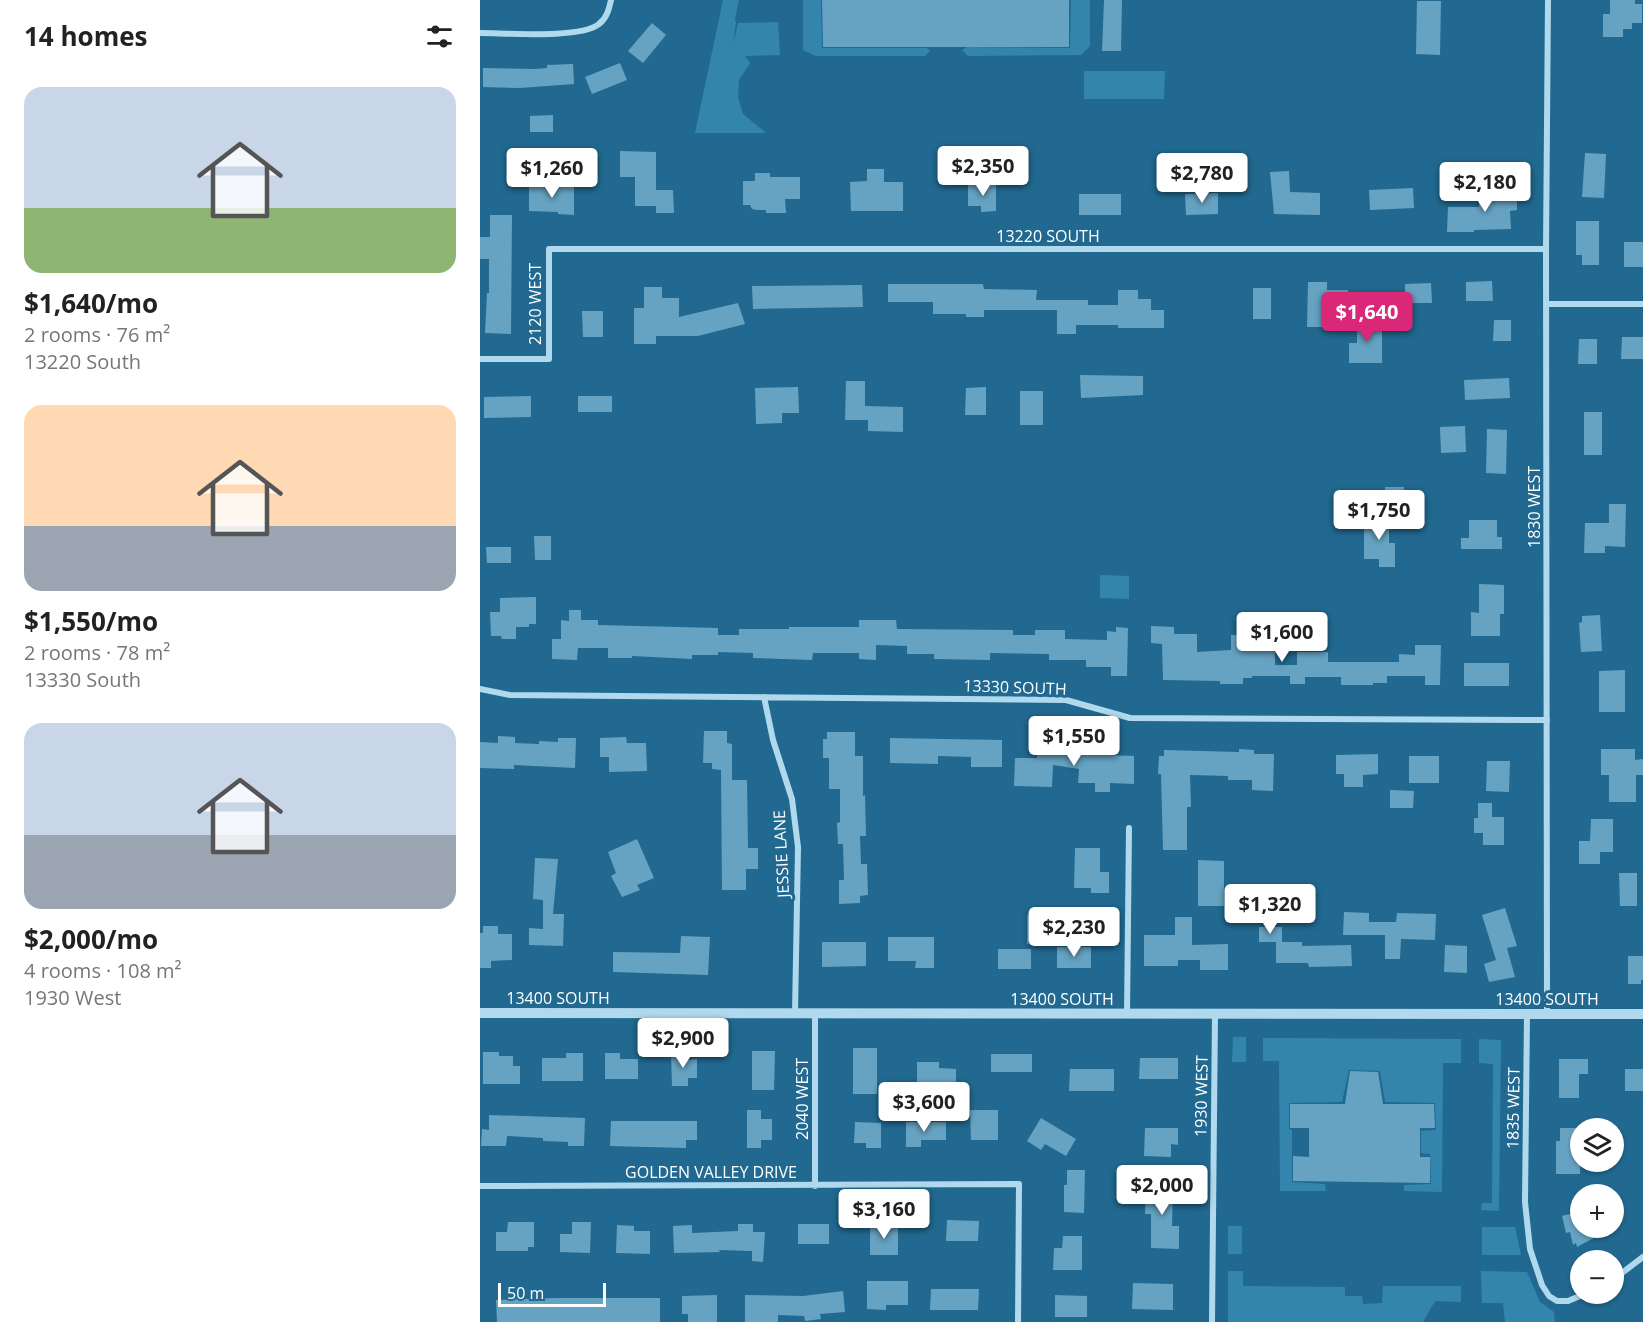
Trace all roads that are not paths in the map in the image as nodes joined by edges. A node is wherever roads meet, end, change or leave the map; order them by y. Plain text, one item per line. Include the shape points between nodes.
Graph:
1 (611, 0) edge
2 (1548, 0) edge
3 (480, 33) edge
4 (549, 249) joint
5 (1546, 249) junction
6 (1548, 304) junction
7 (1643, 304) edge
8 (480, 359) edge
9 (480, 689) edge
10 (764, 698) junction
11 (1547, 720) junction
12 (1128, 828) dead end
13 (795, 1012) junction
14 (480, 1013) edge
15 (815, 1013) junction
16 (1547, 1013) junction
17 (1127, 1014) junction
18 (1215, 1014) junction
19 (1527, 1014) junction
20 (1643, 1014) edge
21 (480, 1186) edge
22 (815, 1186) junction
23 (1643, 1257) edge
24 (1624, 1271) edge
25 (1570, 1300) edge
26 (1018, 1322) edge
27 (1212, 1322) edge

1 - 3 street via 605,19 580,33
2 - 5 street, 1830 WEST
4 - 5 street, 13220 SOUTH
4 - 8 street, 2120 WEST via 549,359
5 - 6 street, 1830 WEST
6 - 7 street
6 - 11 street, 1830 WEST
9 - 10 street, 13330 SOUTH via 510,695
10 - 11 street, 13330 SOUTH via 1066,700 1130,718
10 - 13 street, JESSIE LANE via 792,799 798,847
11 - 16 street, 1830 WEST
12 - 17 street
13 - 14 street, 13400 SOUTH
13 - 15 street, 13400 SOUTH
15 - 17 street, 13400 SOUTH
15 - 22 street, 2040 WEST
16 - 19 street, 13400 SOUTH
16 - 20 street, 13400 SOUTH
17 - 18 street, 13400 SOUTH
18 - 19 street, 13400 SOUTH
18 - 27 street, 1930 WEST
19 - 25 street, 1835 WEST via 1526,1202 1530,1249 1549,1296 1557,1301
21 - 22 street, GOLDEN VALLEY DRIVE
22 - 26 street, GOLDEN VALLEY DRIVE via 1019,1184
23 - 24 street

